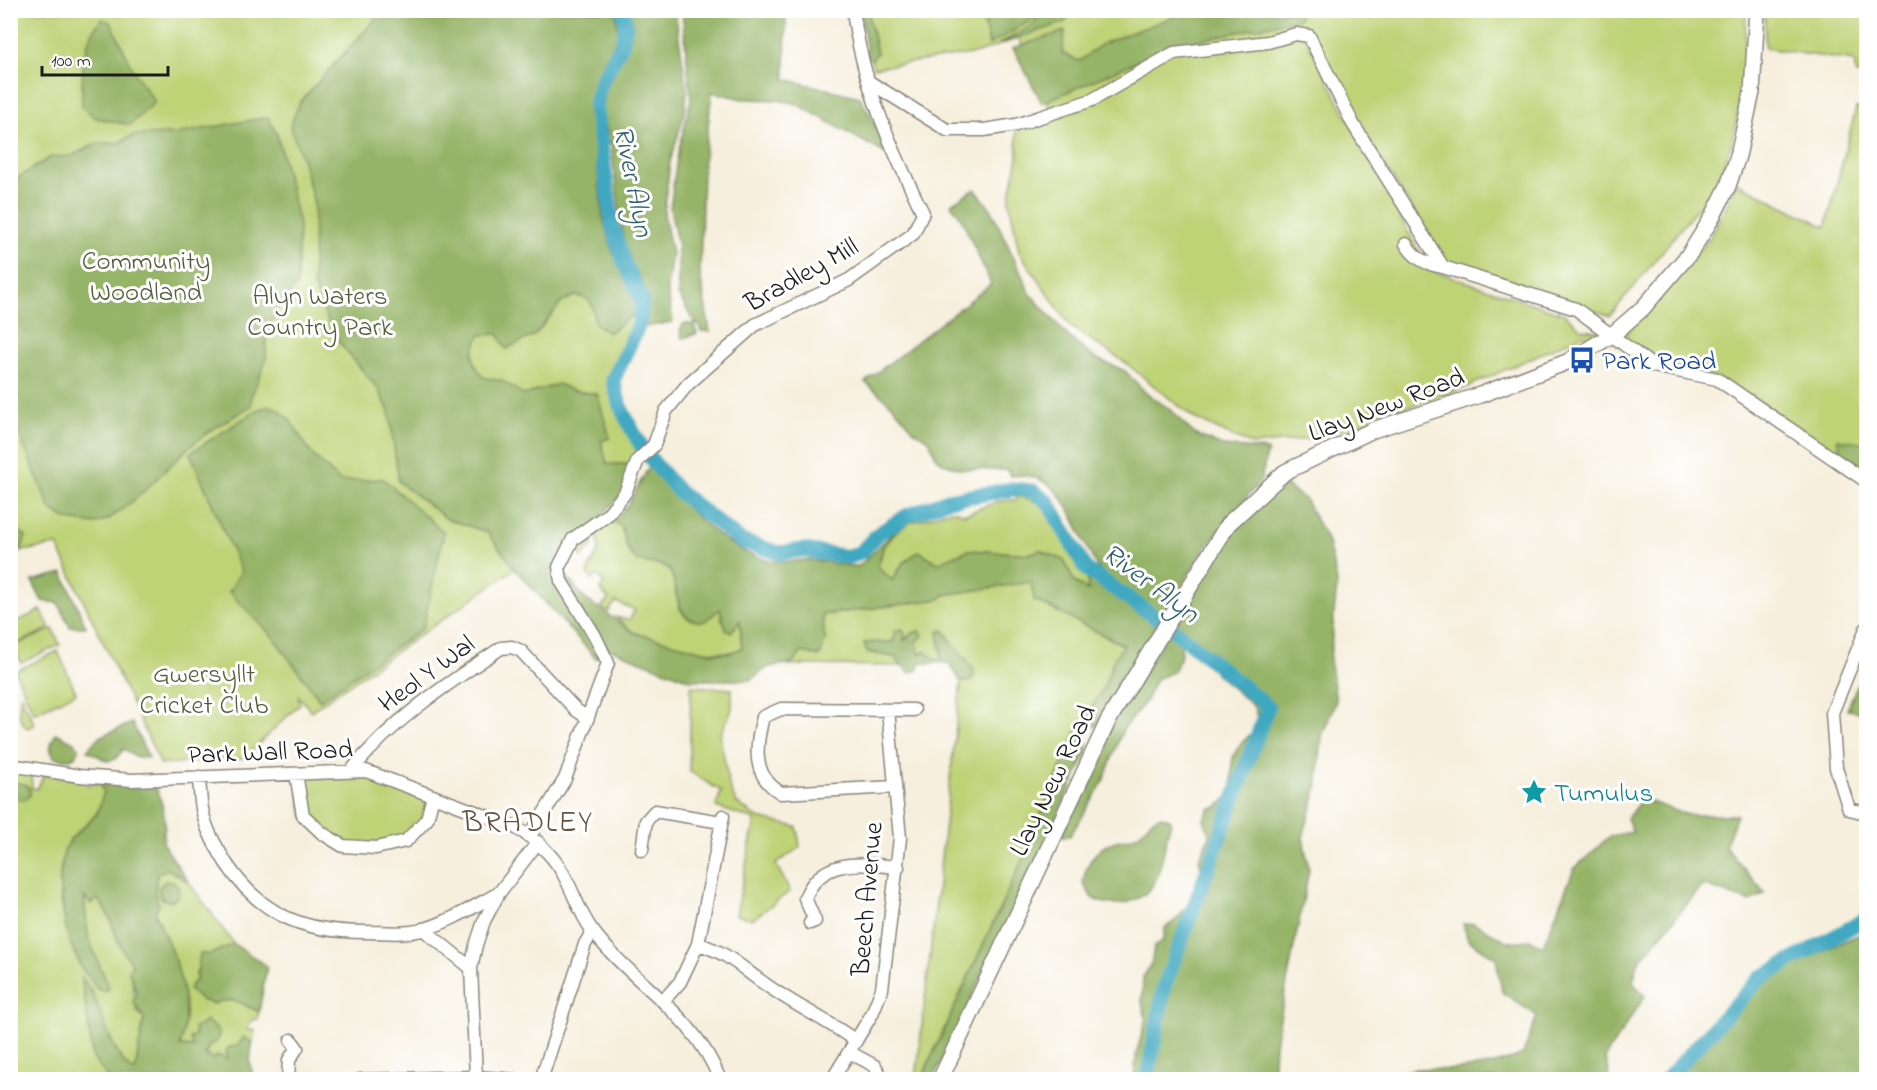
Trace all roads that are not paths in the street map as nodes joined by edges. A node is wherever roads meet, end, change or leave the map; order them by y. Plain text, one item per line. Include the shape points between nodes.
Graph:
1 (853, 10) edge
2 (1757, 10) edge
3 (871, 83) junction
4 (1406, 244) dead end
5 (1443, 267) junction
6 (1612, 335) junction
7 (1866, 481) edge
8 (1866, 629) edge
9 (888, 710) junction
10 (914, 710) dead end
11 (588, 718) junction
12 (10, 765) edge
13 (352, 770) junction
14 (296, 774) junction
15 (199, 777) junction
16 (895, 787) junction
17 (433, 796) junction
18 (1866, 813) edge
19 (534, 839) junction
20 (644, 847) dead end
21 (898, 867) junction
22 (499, 893) junction
23 (815, 920) dead end
24 (423, 930) junction
25 (592, 931) junction
26 (698, 944) junction
27 (471, 968) junction
28 (663, 1000) junction
29 (856, 1041) junction
30 (297, 1046) dead end
31 (849, 1052) junction
32 (476, 1077) junction
33 (288, 1080) edge
34 (360, 1080) edge
35 (516, 1080) edge
36 (541, 1080) edge
37 (720, 1080) edge
38 (832, 1080) edge
39 (878, 1080) edge
40 (940, 1080) edge

1 - 3 street via 858,49
2 - 6 main road, Llay New Road via 1752,92 1728,186 1690,253 1643,308
3 - 5 street via 947,130 984,130 1025,122 1092,100 1174,53 1268,42 1296,34 1309,36 1353,124
3 - 11 street, Bradley Mill via 876,111 923,213 913,234 849,280 755,325 688,384 666,411 654,445 638,460 626,493 607,515 573,539 559,567 561,581 608,663
4 - 5 street via 1412,254 1427,264
5 - 6 street via 1576,309
6 - 7 street via 1653,366 1717,379
6 - 40 main road, Llay New Road via 1567,362 1373,430 1285,472 1228,524 1108,721
8 - 18 street via 1832,713 1836,768 1848,809
9 - 10 street
9 - 16 street, Beech Avenue
9 - 16 street via 781,709 764,717 758,737 759,769 767,785 781,793
11 - 13 street, Heol Y Wal via 521,651 501,648 427,698 374,742
11 - 19 street via 565,779
12 - 15 street, Park Wall Road via 105,779
13 - 14 street, Park Wall Road
13 - 17 street, Park Wall Road via 366,771
14 - 15 street, Park Wall Road
14 - 17 street via 303,815 343,846 376,848 406,841 427,819
15 - 24 street via 203,815 217,849 259,902 287,920 317,928 350,932
16 - 21 street, Beech Avenue via 900,838
17 - 19 street, Park Wall Road via 504,822
19 - 22 street
19 - 25 street, Park Wall Road via 558,863
20 - 26 street via 646,821 655,811 722,819
21 - 23 street via 837,866 811,883 804,898
21 - 29 street, Beech Avenue via 882,989
22 - 24 street
22 - 27 street via 484,921
24 - 27 street
25 - 28 street, Park Wall Road
25 - 36 street
26 - 28 street via 680,982
26 - 29 street via 734,958 766,985
27 - 32 street
28 - 37 street, Park Wall Road via 700,1039
29 - 31 street, Beech Avenue
30 - 33 street via 289,1060
31 - 38 street, Beech Avenue
31 - 39 street via 875,1066 880,1074
32 - 34 street
32 - 35 street

